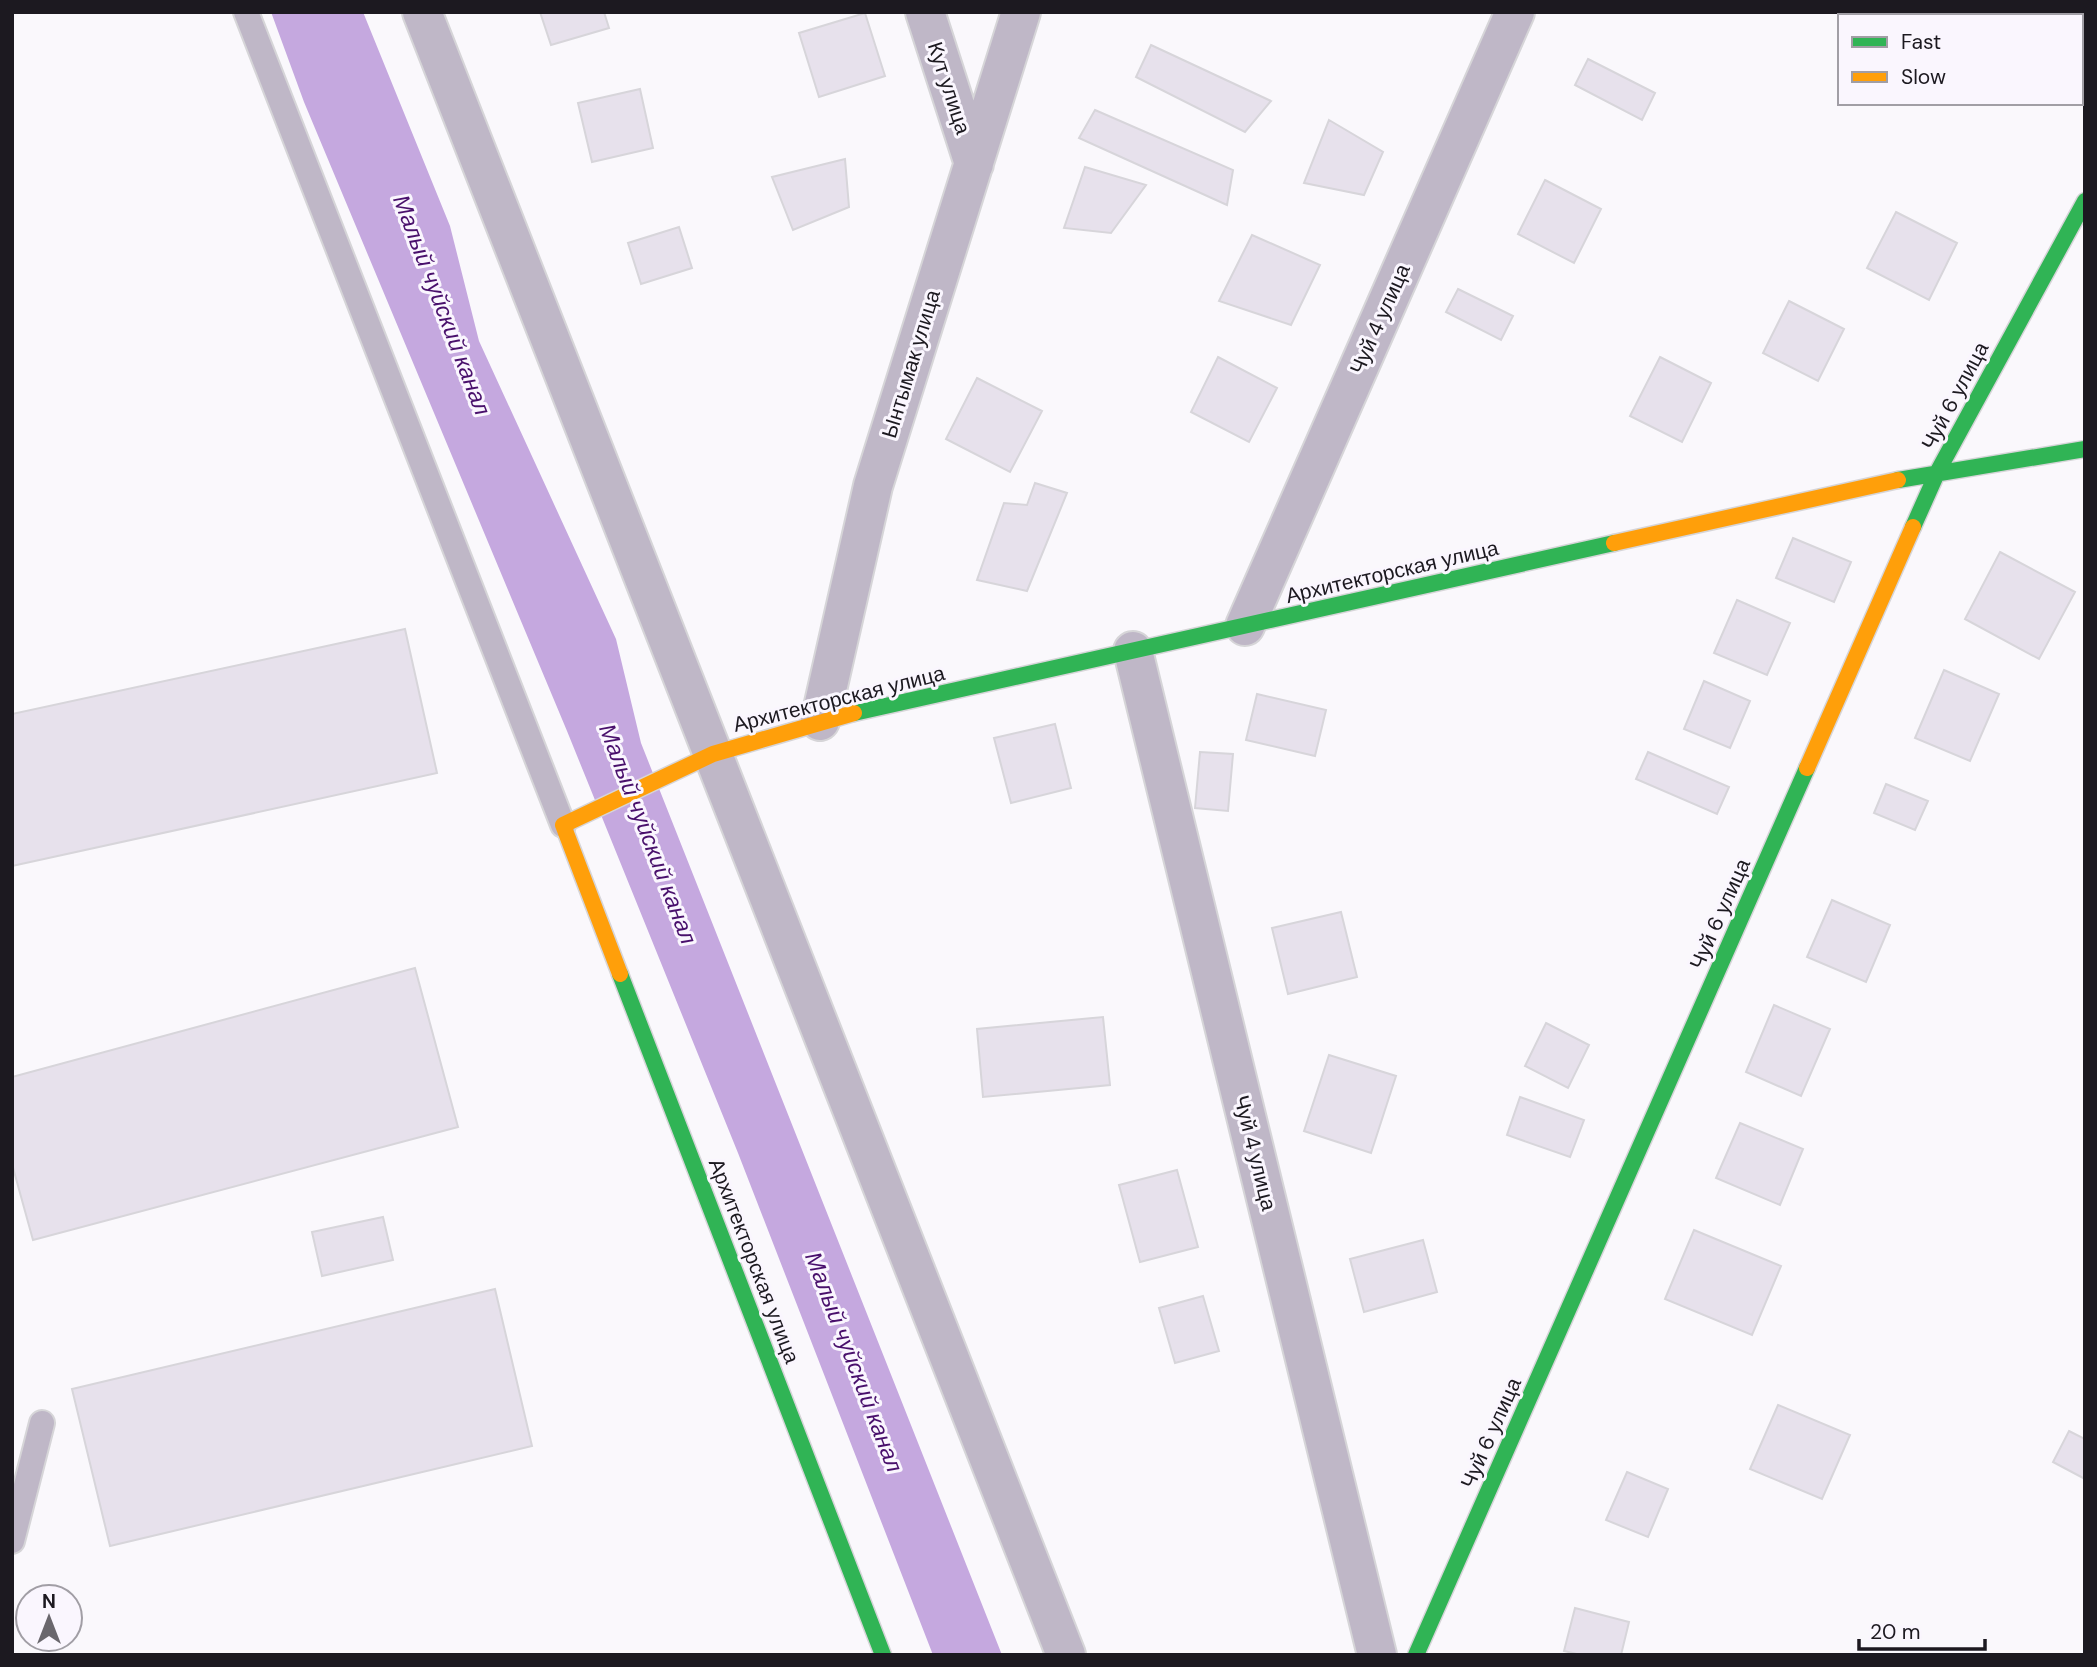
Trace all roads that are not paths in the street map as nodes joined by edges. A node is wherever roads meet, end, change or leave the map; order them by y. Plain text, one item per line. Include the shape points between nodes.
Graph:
1 (246, 12) edge
2 (422, 12) edge
3 (925, 12) edge
4 (1021, 12) edge
5 (1515, 12) edge
6 (974, 164) junction
7 (2085, 201) edge
8 (2085, 449) edge
9 (1938, 471) junction
10 (1245, 626) junction
11 (1133, 651) junction
12 (820, 722) junction
13 (713, 754) junction
14 (573, 820) junction
15 (42, 1423) dead end
16 (12, 1541) edge
17 (883, 1655) edge
18 (1066, 1655) edge
19 (1377, 1655) edge
20 (1416, 1655) edge

1 - 14 lane
2 - 13 street
3 - 6 street, Кут улица
4 - 6 street, Ынтымак улица
5 - 10 street, Чуй 4 улица
6 - 12 street, Ынтымак улица via 873,486
7 - 9 street, Чуй 6 улица
8 - 9 street, Архитекторская улица
9 - 10 street, Архитекторская улица
9 - 20 street, Чуй 6 улица
10 - 11 street, Архитекторская улица
11 - 12 street, Архитекторская улица
11 - 19 street, Чуй 4 улица
12 - 13 street, Архитекторская улица
13 - 14 street, Архитекторская улица
13 - 18 street
14 - 17 street, Архитекторская улица
15 - 16 lane

